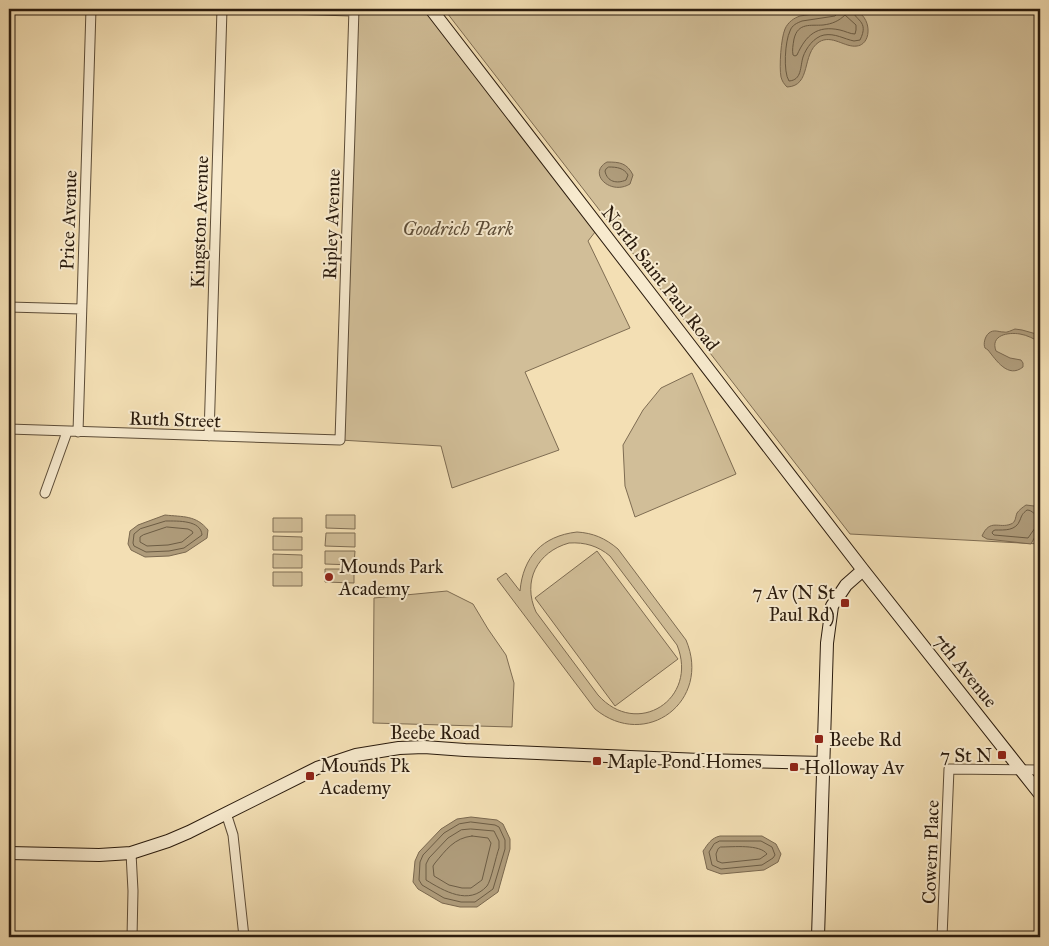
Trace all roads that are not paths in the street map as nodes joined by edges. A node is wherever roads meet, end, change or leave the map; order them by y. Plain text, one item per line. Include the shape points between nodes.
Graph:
1 (90, 9) edge
2 (222, 9) edge
3 (282, 9) edge
4 (431, 9) edge
5 (353, 10) edge
6 (9, 307) edge
7 (81, 309) junction
8 (9, 429) edge
9 (67, 432) junction
10 (78, 432) junction
11 (209, 436) junction
12 (340, 440) joint
13 (45, 493) dead end
14 (863, 570) junction
15 (823, 763) junction
16 (1022, 770) junction
17 (1040, 770) edge
18 (1040, 794) edge
19 (226, 813) junction
20 (9, 853) edge
21 (131, 853) junction
22 (132, 937) edge
23 (244, 937) edge
24 (818, 937) edge
25 (942, 937) edge

1 - 7 street, Price Avenue
2 - 11 street, Kingston Avenue
3 - 5 street
4 - 14 street, North Saint Paul Road
5 - 12 street, Ripley Avenue
6 - 7 street
7 - 10 street, Price Avenue
8 - 9 street, Ruth Street
9 - 10 street, Ruth Street
9 - 13 street
10 - 11 street, Ruth Street
11 - 12 street, Ruth Street
14 - 15 street via 846,585 832,606 826,643
14 - 16 street, 7th Avenue
15 - 19 street, Beebe Road via 399,748 356,755 318,768
15 - 24 street
16 - 17 street
16 - 18 street, 7th Avenue
16 - 25 street, Cowern Place via 950,769
19 - 21 street, Beebe Road via 168,841
19 - 23 street via 232,835
20 - 21 street, Beebe Road
21 - 22 street via 134,891

